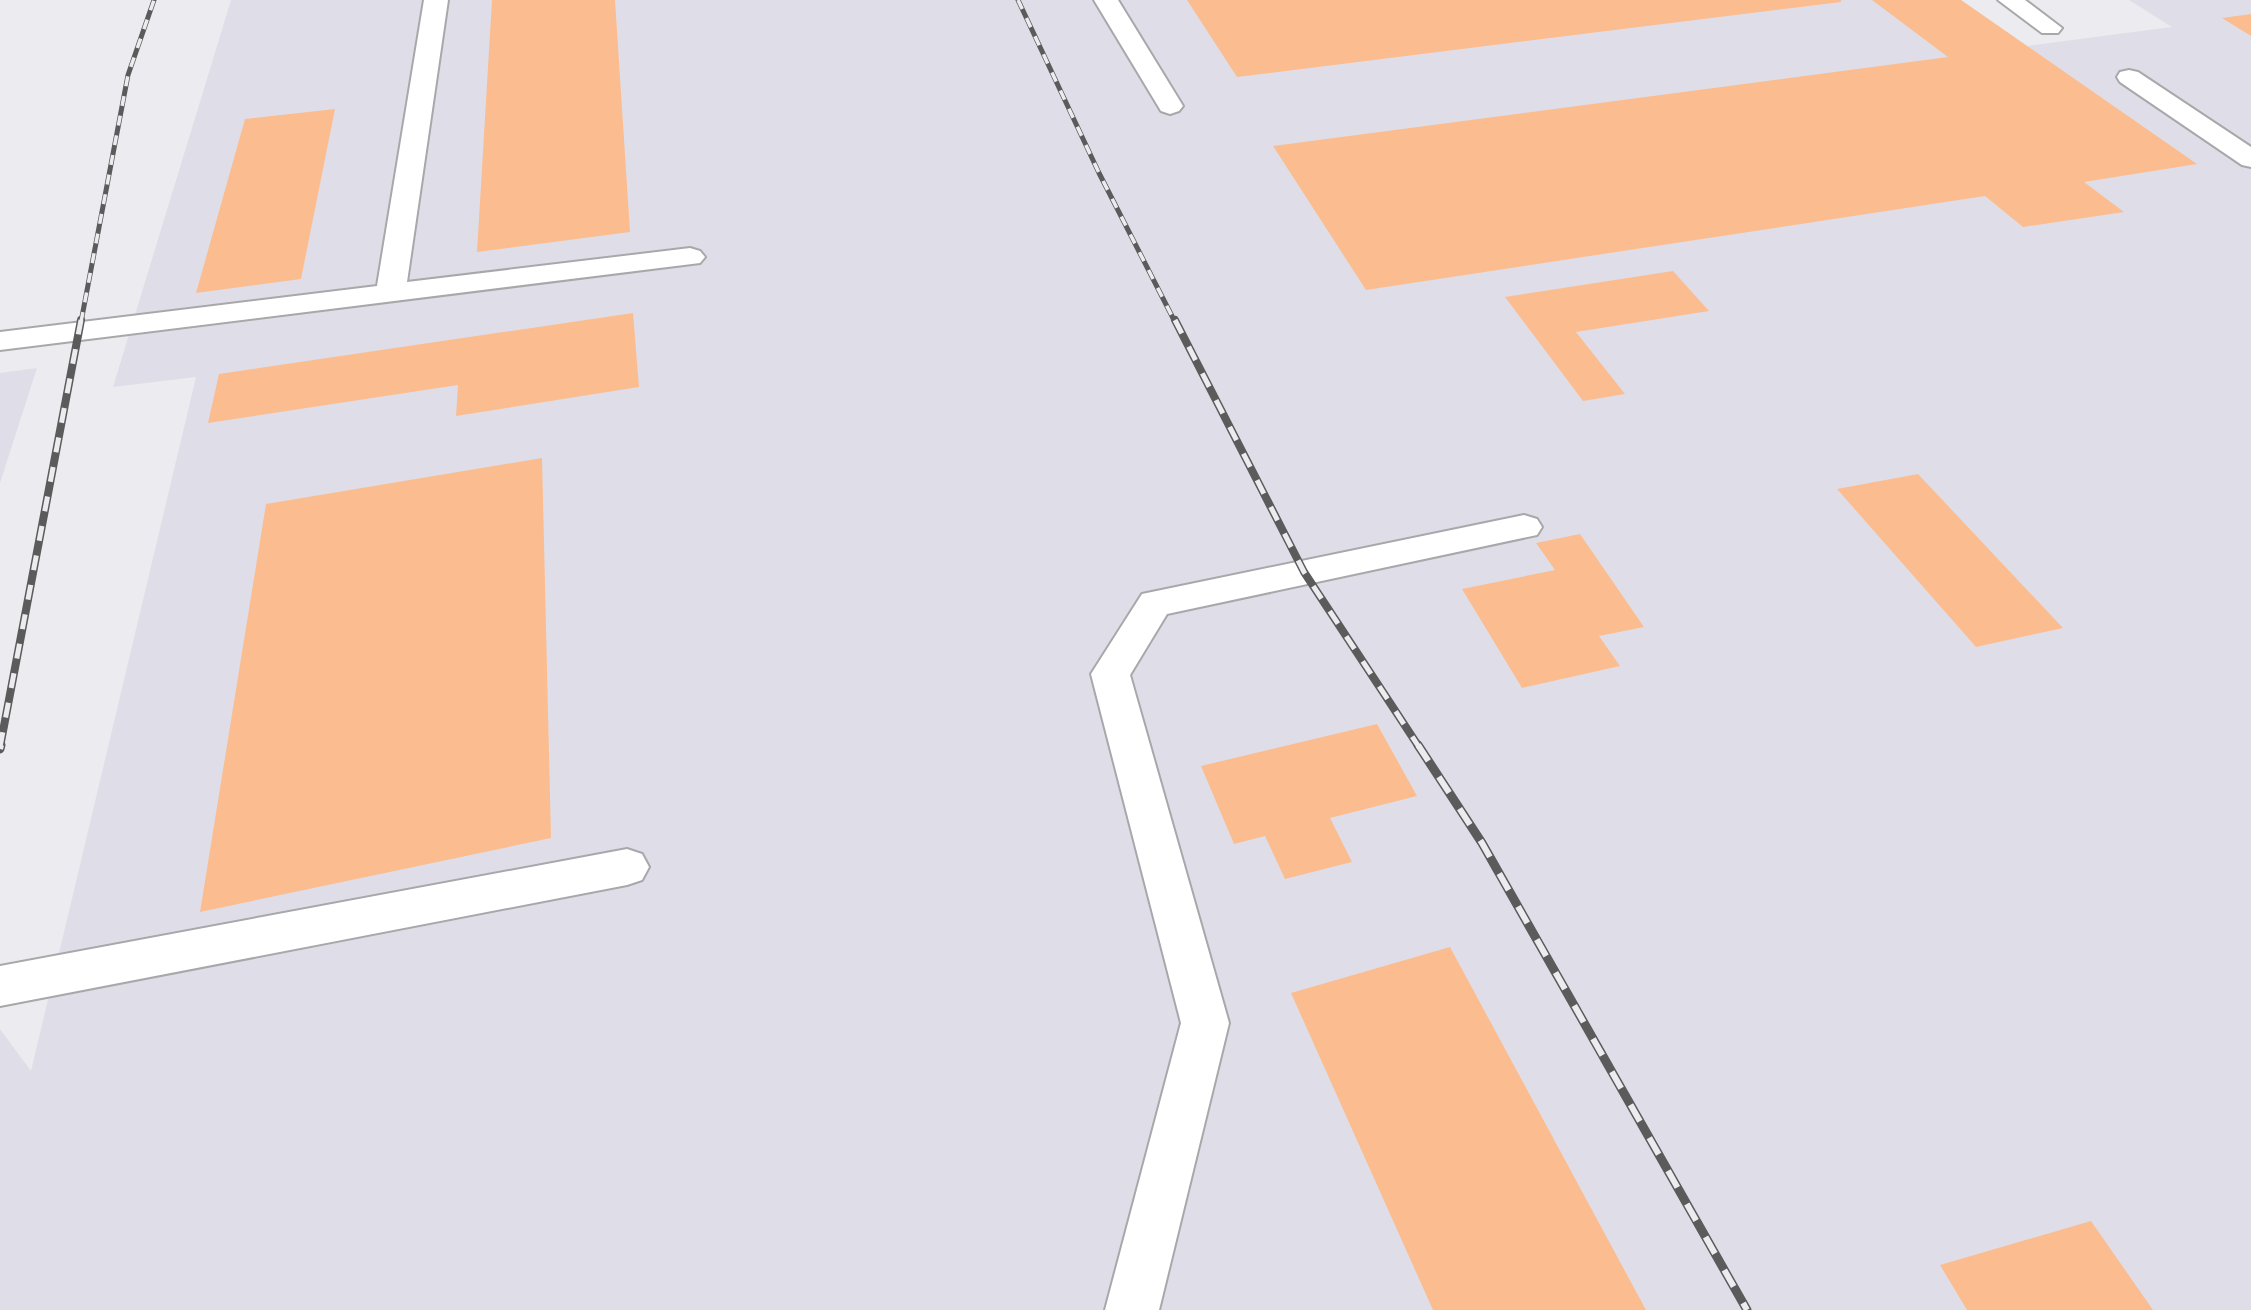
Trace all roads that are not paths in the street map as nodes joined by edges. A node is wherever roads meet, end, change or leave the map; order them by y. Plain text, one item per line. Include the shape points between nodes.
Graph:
1 (436, 0) edge
2 (1106, 0) edge
3 (2010, 0) edge
4 (2050, 28) dead end
5 (2129, 77) dead end
6 (1170, 106) dead end
7 (2251, 159) edge
8 (690, 257) dead end
9 (391, 292) junction
10 (0, 341) edge
11 (1524, 527) dead end
12 (627, 867) dead end
13 (0, 986) edge
14 (1132, 1310) edge

1 - 9 lane
2 - 6 lane
3 - 4 lane
5 - 7 lane
8 - 9 lane
9 - 10 lane
11 - 14 lane via 1155,603 1110,674 1205,1023
12 - 13 lane

